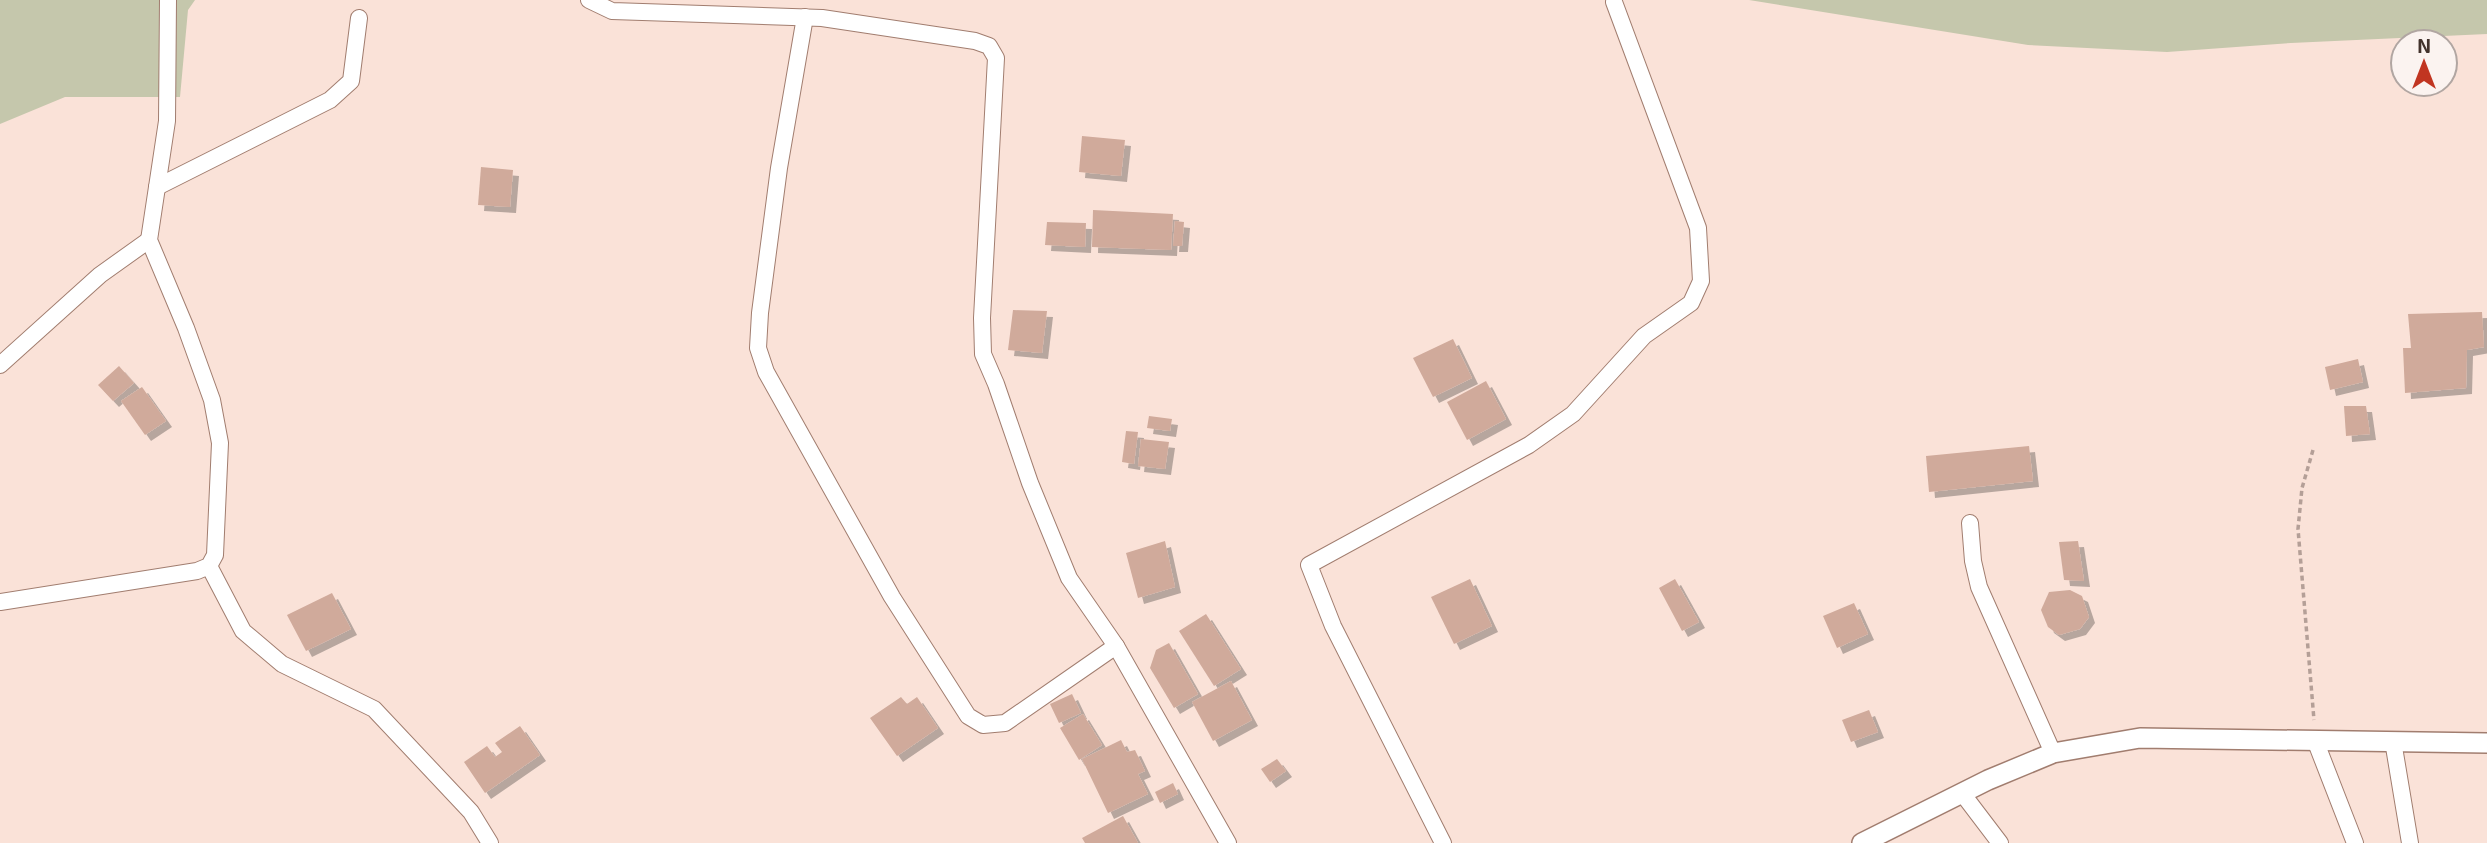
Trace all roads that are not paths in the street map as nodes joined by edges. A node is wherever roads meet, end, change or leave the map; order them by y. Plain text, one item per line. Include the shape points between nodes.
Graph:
1 (168, 0) edge
2 (589, 0) edge
3 (1614, 2) dead end
4 (805, 17) junction
5 (359, 18) dead end
6 (157, 187) junction
7 (149, 240) junction
8 (0, 365) edge
9 (1970, 523) dead end
10 (209, 566) junction
11 (0, 602) edge
12 (1116, 646) junction
13 (2315, 740) junction
14 (2393, 741) junction
15 (2487, 743) edge
16 (2053, 753) junction
17 (1962, 793) junction
18 (490, 843) edge
19 (1228, 843) edge
20 (1443, 843) edge
21 (1862, 843) edge
22 (2000, 843) edge
23 (2355, 843) edge
24 (2410, 843) edge

1 - 6 street via 167,121
2 - 4 street via 612,11
3 - 20 street via 1698,228 1701,281 1691,303 1644,336 1573,414 1529,445 1309,565 1333,626
4 - 12 street via 975,41 989,46 996,58 983,354 1069,578
4 - 12 street via 760,313 758,348 766,372 892,597 968,716 983,724 1005,723
5 - 6 street via 351,81 330,100
6 - 7 street
7 - 8 street via 100,275
7 - 10 street via 187,328 212,400 220,443 215,555
9 - 16 street via 1979,587
10 - 11 street via 197,572
10 - 18 street via 243,631 282,664 374,709 471,812
12 - 19 street
13 - 14 street
13 - 16 street via 2140,738
13 - 23 street
14 - 15 street
14 - 24 street
16 - 17 street
17 - 21 street
17 - 22 street

